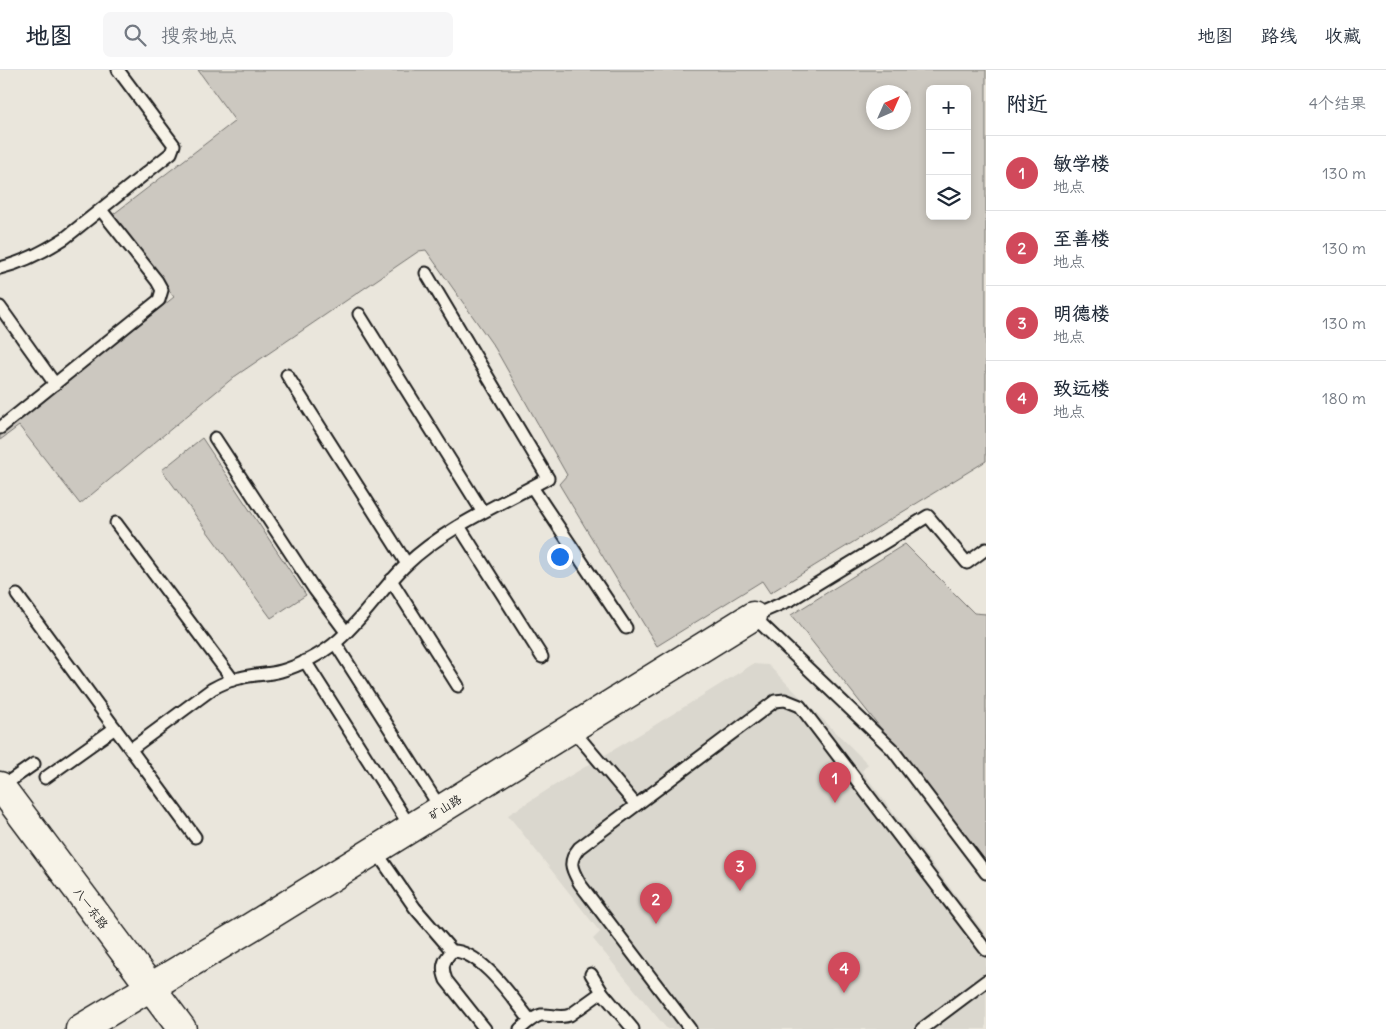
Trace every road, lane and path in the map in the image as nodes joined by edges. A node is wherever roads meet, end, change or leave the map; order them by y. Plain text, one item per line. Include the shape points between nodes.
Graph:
1 (118, 70) edge
2 (101, 210) junction
3 (0, 268) edge
4 (426, 273) dead end
5 (0, 307) edge
6 (359, 314) dead end
7 (287, 375) dead end
8 (55, 384) junction
9 (0, 428) edge
10 (214, 438) dead end
11 (532, 487) junction
12 (482, 511) junction
13 (116, 522) dead end
14 (458, 526) junction
15 (986, 548) edge
16 (407, 564) junction
17 (391, 580) junction
18 (17, 595) dead end
19 (753, 616) junction
20 (626, 628) dead end
21 (346, 632) junction
22 (335, 643) junction
23 (542, 657) dead end
24 (305, 661) junction
25 (233, 680) junction
26 (458, 686) dead end
27 (116, 728) junction
28 (572, 729) junction
29 (131, 749) junction
30 (34, 764) dead end
31 (44, 778) dead end
32 (0, 787) edge
33 (636, 805) junction
34 (441, 809) junction
35 (0, 816) edge
36 (411, 828) junction
37 (195, 837) dead end
38 (375, 850) junction
39 (986, 873) edge
40 (986, 950) edge
41 (452, 951) junction
42 (591, 974) dead end
43 (986, 981) edge
44 (143, 992) junction
45 (602, 992) junction
46 (530, 1020) junction
47 (80, 1029) edge
48 (159, 1029) edge
49 (182, 1029) edge
50 (485, 1029) edge
51 (520, 1029) edge
52 (633, 1029) edge
53 (690, 1029) edge
54 (922, 1029) edge

1 - 2 lane via 174,146 171,153
2 - 3 lane via 49,248
2 - 8 lane via 162,290 159,300
4 - 11 lane via 548,478
5 - 8 lane
6 - 12 lane
7 - 16 lane
8 - 9 lane
10 - 21 lane
11 - 12 lane
11 - 20 lane
12 - 14 lane
13 - 25 lane
14 - 16 lane
14 - 23 lane
15 - 19 lane via 967,563 928,516 792,600
16 - 17 lane
17 - 21 lane
17 - 26 lane
18 - 27 lane
19 - 28 street, 矿山路
19 - 39 lane via 892,749
21 - 22 lane
22 - 24 lane
22 - 34 lane
24 - 25 lane via 282,671
24 - 36 lane
25 - 29 lane via 212,689
27 - 29 lane
27 - 31 lane
28 - 33 lane
28 - 34 street, 矿山路
29 - 37 lane
30 - 32 lane
32 - 44 street, 八一东路
33 - 40 lane via 765,707 775,701 792,702 800,706
33 - 53 lane via 578,848 571,864 580,884
34 - 36 street, 矿山路
35 - 44 street, 八一东路
36 - 38 street, 矿山路
38 - 41 lane via 415,908
38 - 44 street, 矿山路
41 - 46 lane via 464,953 486,967
41 - 50 lane via 444,960 446,980
42 - 45 lane
43 - 54 lane
44 - 47 street, 矿山路
44 - 48 street, 八一东路
44 - 49 street, 八一东路
45 - 46 lane via 564,1018 541,1015
45 - 52 lane
46 - 51 lane

